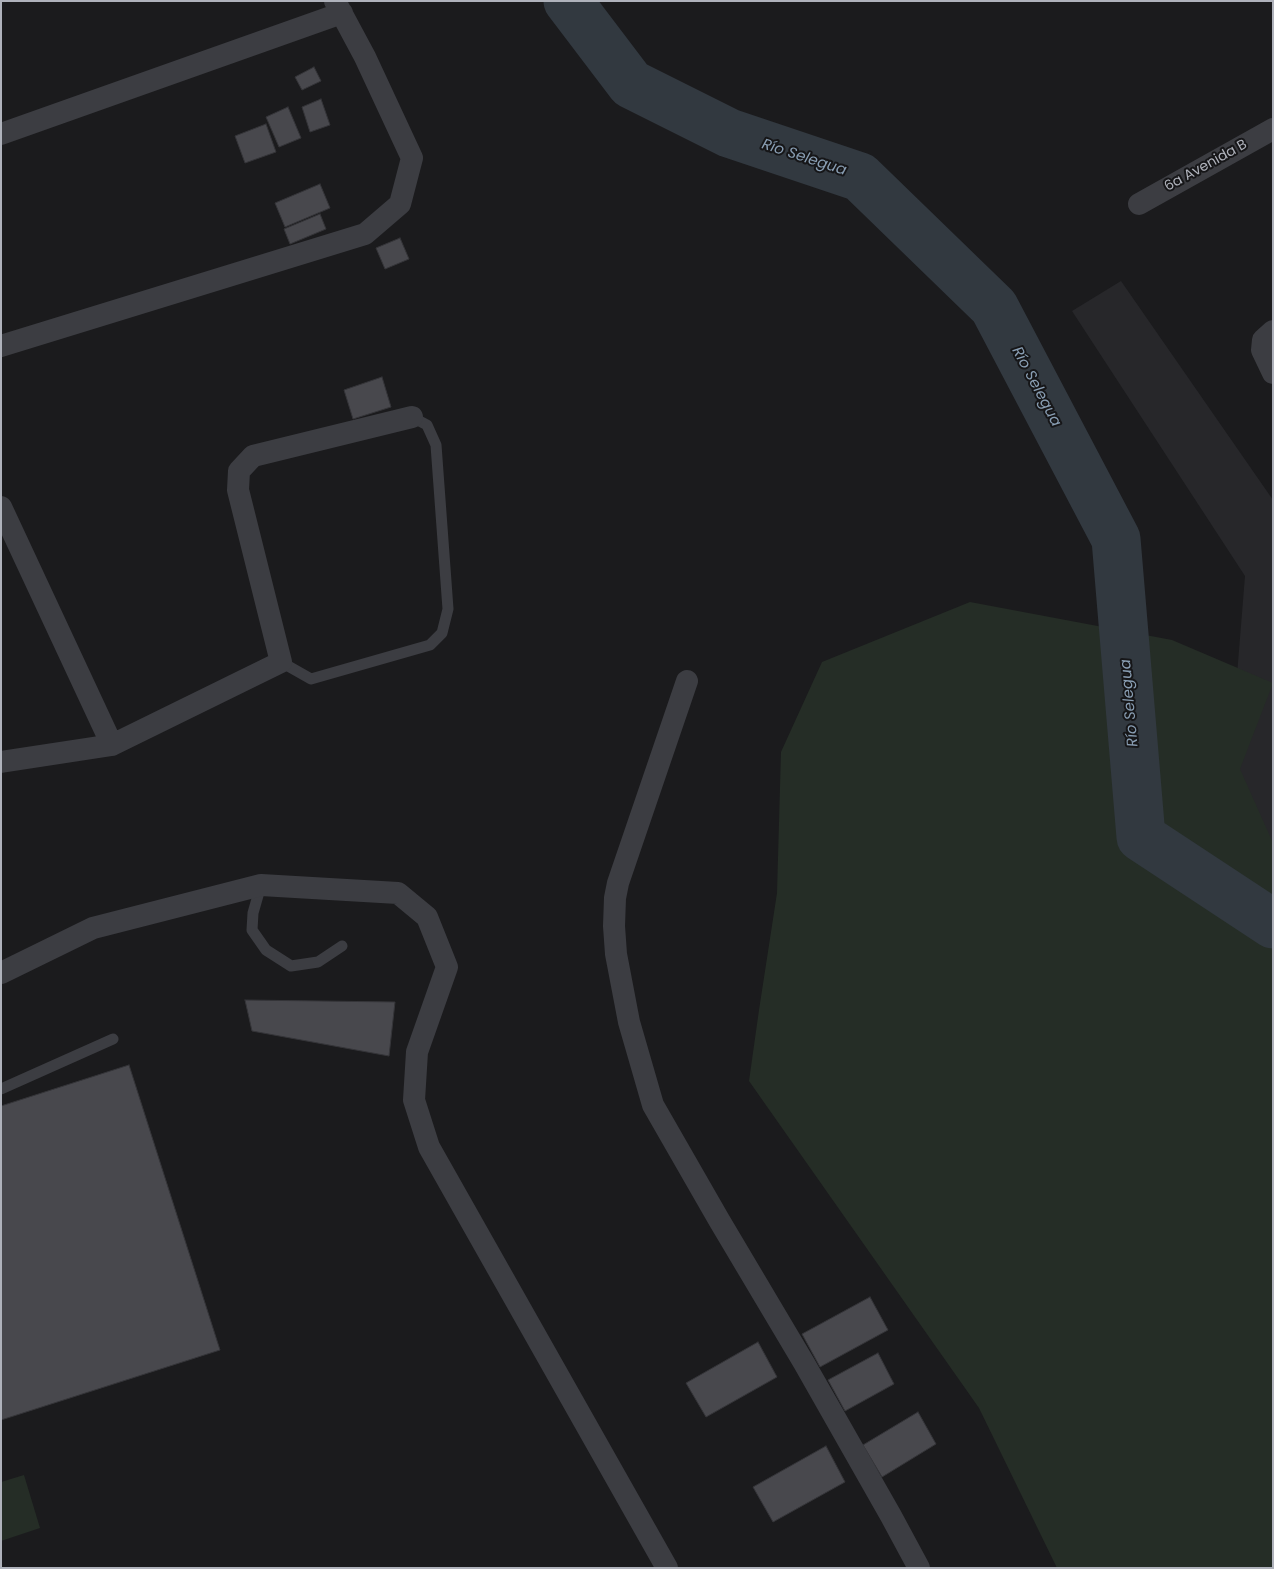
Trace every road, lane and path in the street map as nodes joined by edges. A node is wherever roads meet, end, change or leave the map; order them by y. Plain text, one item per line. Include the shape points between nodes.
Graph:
1 (339, 7) edge
2 (1273, 129) edge
3 (1, 134) edge
4 (1139, 204) dead end
5 (1272, 331) edge
6 (1, 346) edge
7 (1273, 373) edge
8 (412, 417) joint
9 (1, 507) edge
10 (281, 662) junction
11 (687, 681) dead end
12 (112, 745) junction
13 (1, 762) edge
14 (261, 886) junction
15 (342, 946) dead end
16 (1, 973) edge
17 (113, 1039) dead end
18 (1, 1089) edge
19 (667, 1568) edge
20 (919, 1568) edge

1 - 3 street
1 - 6 street via 412,158 400,204 365,234
2 - 4 street, 6a Avenida B
5 - 7 street via 1263,340 1262,350
8 - 10 street via 253,456 239,471 238,490
8 - 10 lane via 427,425 436,445 448,609 442,633 430,644 311,679
9 - 12 street
10 - 12 street
11 - 20 street via 615,898 616,954 628,1022 653,1105
12 - 13 street
14 - 15 lane via 253,913 252,930 266,950 292,966 318,962
14 - 16 street via 93,928
14 - 19 street via 398,893 427,917 447,967 417,1052 414,1100 429,1147
17 - 18 lane

